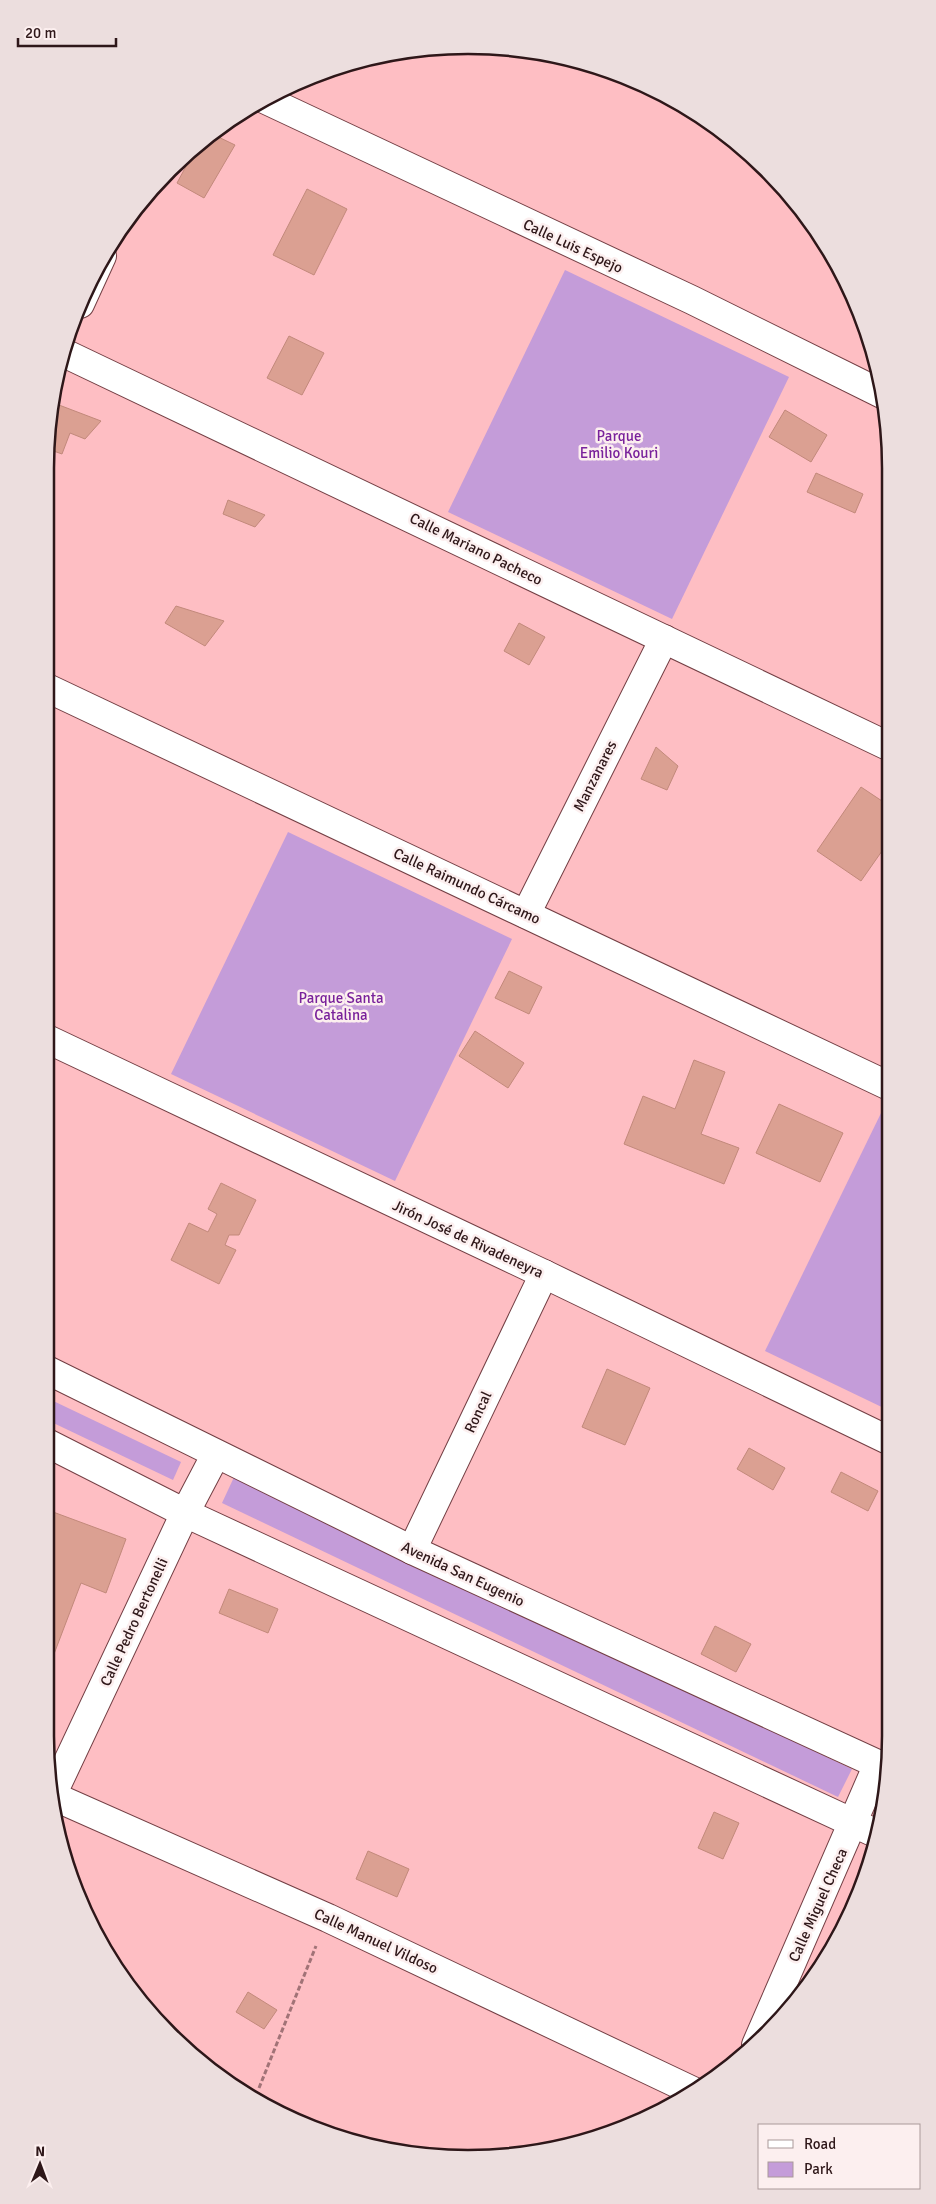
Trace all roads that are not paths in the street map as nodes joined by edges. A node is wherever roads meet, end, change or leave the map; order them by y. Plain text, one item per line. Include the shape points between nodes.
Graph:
1 (272, 103) edge
2 (70, 356) edge
3 (875, 390) edge
4 (664, 639) junction
5 (54, 691) edge
6 (882, 743) edge
7 (526, 914) junction
8 (54, 1042) edge
9 (882, 1083) edge
10 (544, 1274) junction
11 (54, 1373) edge
12 (882, 1438) edge
13 (54, 1447) edge
14 (216, 1454) junction
15 (185, 1513) junction
16 (412, 1550) junction
17 (881, 1765) edge
18 (880, 1772) edge
19 (57, 1785) edge
20 (59, 1799) edge
21 (864, 1828) edge
22 (768, 2022) edge
23 (686, 2088) edge

1 - 3 street, Calle Luis Espejo via 692,300
2 - 4 street, Calle Mariano Pacheco
4 - 6 street, Calle Mariano Pacheco
4 - 7 street, Manzanares
5 - 7 street, Calle Raimundo Cárcamo
7 - 9 street, Calle Raimundo Cárcamo
8 - 10 street, Jirón José de Rivadeneyra
10 - 12 street, Jirón José de Rivadeneyra
10 - 16 street, Roncal
11 - 14 street, Avenida San Eugenio
13 - 15 street
14 - 15 street, Calle Pedro Bertonelli
14 - 16 street, Avenida San Eugenio
15 - 19 street, Calle Pedro Bertonelli
15 - 21 street
16 - 17 street, Avenida San Eugenio
18 - 21 street, Calle Miguel Checa
20 - 23 street, Calle Manuel Vildoso via 328,1918
21 - 22 street, Calle Miguel Checa

